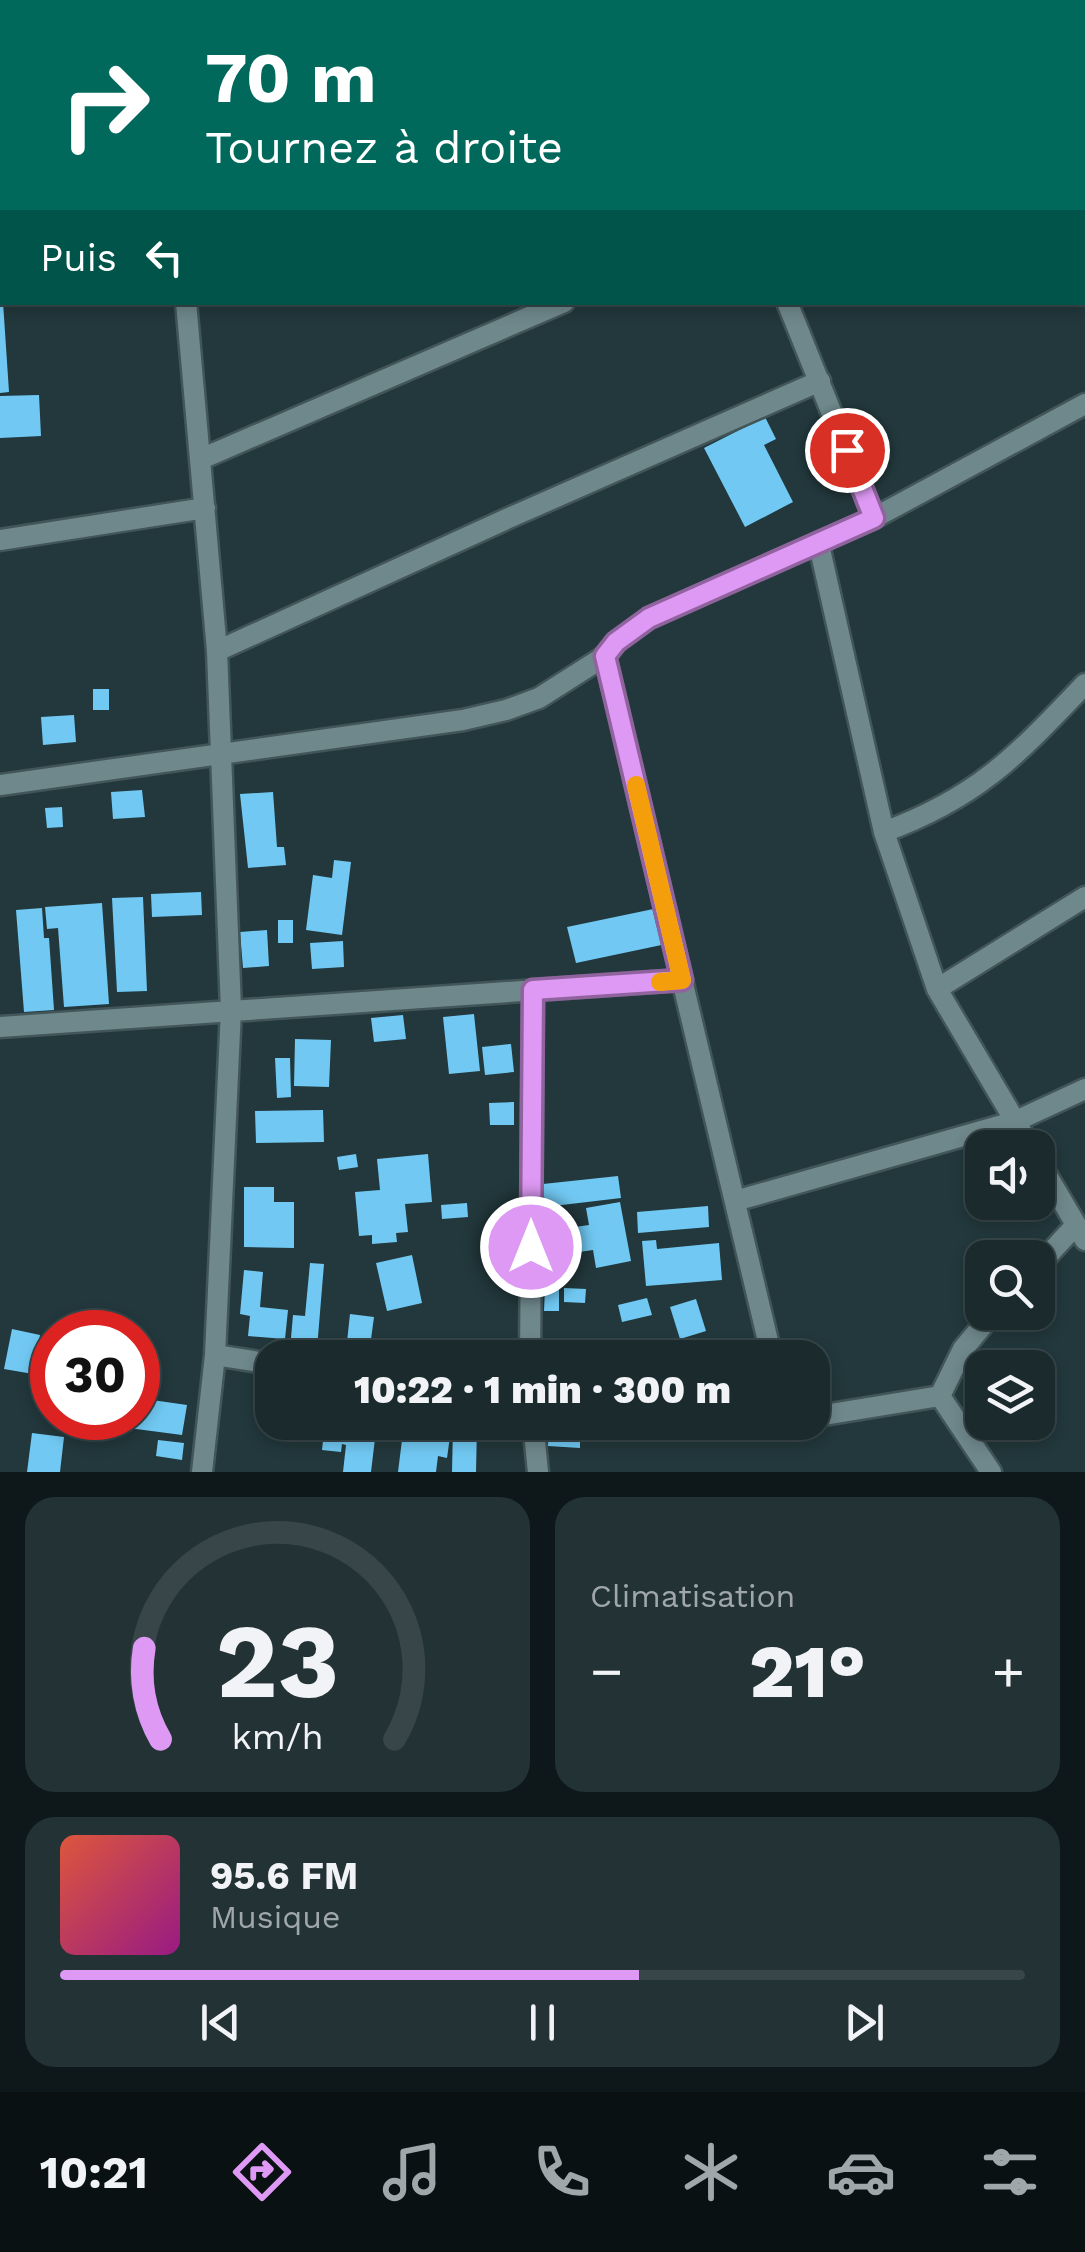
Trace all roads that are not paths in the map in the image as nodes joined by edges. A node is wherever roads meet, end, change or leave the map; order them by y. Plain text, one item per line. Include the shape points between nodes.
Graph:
1 (186, 305) edge
2 (557, 305) edge
3 (789, 305) edge
4 (820, 381) junction
5 (1085, 404) edge
6 (201, 459) junction
7 (205, 508) junction
8 (874, 518) junction
9 (0, 540) edge
10 (819, 545) junction
11 (217, 652) junction
12 (605, 656) junction
13 (1085, 684) edge
14 (220, 756) junction
15 (0, 785) edge
16 (884, 832) junction
17 (1085, 897) edge
18 (682, 980) junction
19 (533, 990) junction
20 (938, 990) junction
21 (230, 1010) junction
22 (0, 1027) edge
23 (1085, 1088) edge
24 (1016, 1121) junction
25 (1021, 1130) edge
26 (1055, 1190) edge
27 (735, 1201) junction
28 (1080, 1233) edge
29 (1055, 1253) edge
30 (979, 1330) edge
31 (530, 1340) edge
32 (768, 1340) edge
33 (216, 1355) junction
34 (255, 1361) edge
35 (940, 1396) junction
36 (830, 1414) edge
37 (535, 1440) edge
38 (202, 1472) edge
39 (538, 1472) edge
40 (991, 1472) edge

1 - 6 street
2 - 6 street
3 - 4 street
4 - 8 street
4 - 11 street
5 - 8 street
6 - 7 street
7 - 9 street
7 - 11 street
8 - 10 street
10 - 12 street via 649,618
10 - 16 street
11 - 14 street
12 - 14 street via 539,698 506,710
12 - 18 street
13 - 16 street via 993,775 927,816
14 - 15 street
14 - 21 street
16 - 20 street
17 - 20 street
18 - 19 street
18 - 27 street
19 - 21 street
19 - 31 street
20 - 24 street
21 - 22 street
21 - 33 street
23 - 24 street
24 - 25 street
24 - 27 street
26 - 28 street
27 - 32 street
28 - 29 street
30 - 35 street
33 - 34 street
33 - 38 street
35 - 36 street
35 - 40 street
37 - 39 street

